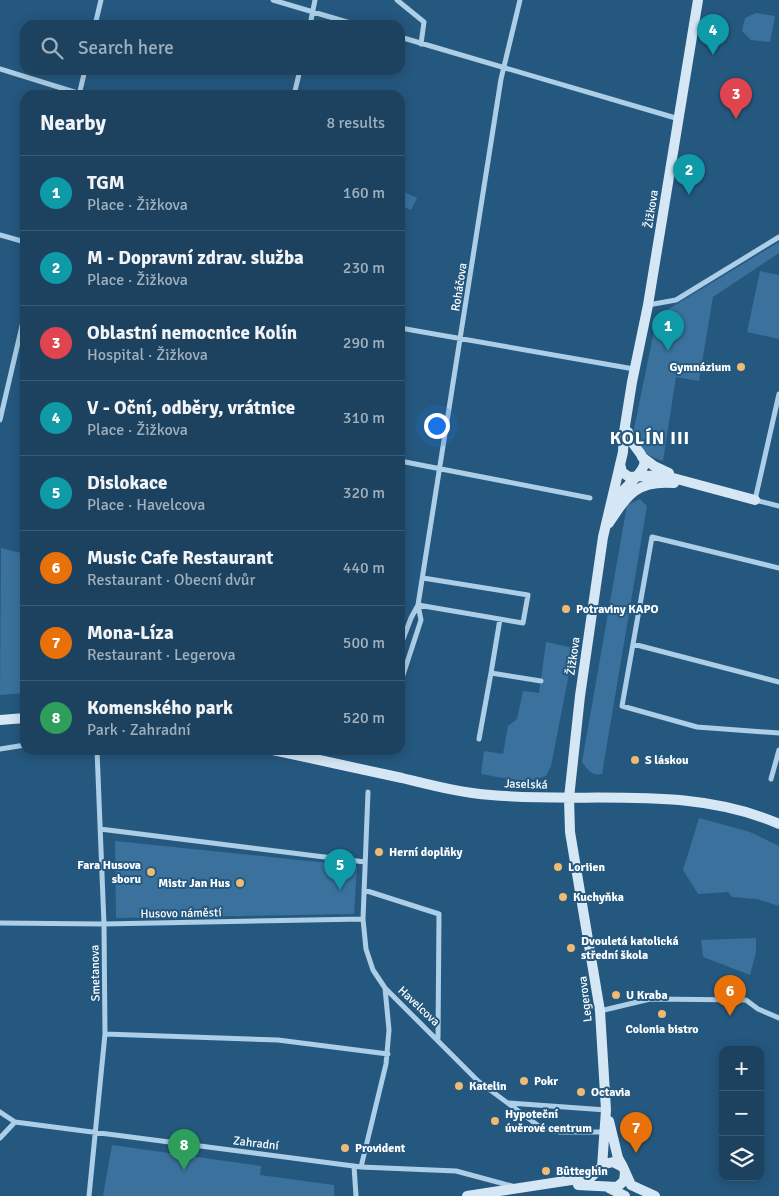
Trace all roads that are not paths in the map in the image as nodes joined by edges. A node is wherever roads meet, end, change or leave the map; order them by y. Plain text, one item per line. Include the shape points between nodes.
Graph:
1 (101, 0) edge
2 (273, 0) edge
3 (315, 0) edge
4 (397, 0) edge
5 (520, 0) edge
6 (698, 0) edge
7 (312, 12) junction
8 (96, 20) edge
9 (311, 20) edge
10 (340, 20) edge
11 (405, 39) edge
12 (421, 44) junction
13 (504, 68) junction
14 (0, 69) edge
15 (83, 75) edge
16 (299, 75) edge
17 (65, 90) edge
18 (81, 90) edge
19 (295, 90) edge
20 (678, 119) junction
21 (0, 235) edge
22 (779, 237) edge
23 (20, 241) edge
24 (648, 305) junction
25 (405, 329) edge
26 (20, 334) edge
27 (460, 339) junction
28 (634, 370) junction
29 (779, 394) edge
30 (0, 420) edge
31 (626, 421) junction
32 (641, 456) junction
33 (405, 462) edge
34 (620, 462) junction
35 (440, 468) junction
36 (637, 476) junction
37 (705, 486) junction
38 (590, 498) dead end
39 (755, 500) junction
40 (779, 506) edge
41 (607, 524) junction
42 (779, 568) edge
43 (423, 578) junction
44 (418, 605) junction
45 (500, 619) junction
46 (405, 634) edge
47 (633, 644) junction
48 (405, 669) edge
49 (492, 673) junction
50 (541, 681) dead end
51 (779, 682) edge
52 (20, 718) edge
53 (0, 720) edge
54 (779, 733) edge
55 (479, 739) dead end
56 (20, 746) edge
57 (0, 749) edge
58 (779, 750) edge
59 (97, 755) edge
60 (295, 755) edge
61 (771, 779) dead end
62 (368, 792) dead end
63 (569, 798) junction
64 (779, 824) edge
65 (100, 829) junction
66 (365, 862) junction
67 (364, 890) junction
68 (363, 920) junction
69 (0, 923) edge
70 (104, 924) junction
71 (385, 988) junction
72 (600, 1011) junction
73 (779, 1018) edge
74 (105, 1034) junction
75 (438, 1039) junction
76 (388, 1054) junction
77 (507, 1103) junction
78 (606, 1110) junction
79 (0, 1112) edge
80 (15, 1122) junction
81 (605, 1132) junction
82 (96, 1133) junction
83 (0, 1138) edge
84 (354, 1166) junction
85 (361, 1167) junction
86 (601, 1168) junction
87 (624, 1169) junction
88 (535, 1185) junction
89 (515, 1187) junction
90 (608, 1188) junction
91 (620, 1195) edge
92 (89, 1196) edge
93 (356, 1196) edge
94 (467, 1196) edge
95 (655, 1196) edge

1 - 8 street
2 - 7 street
3 - 7 street
4 - 12 street via 424,22
5 - 13 street, Roháčova
6 - 20 street, Žižkova
7 - 9 street
7 - 10 street
11 - 12 street
12 - 13 street
13 - 20 street
13 - 27 street, Roháčova
14 - 17 street
15 - 18 street
16 - 19 street
20 - 24 street, Žižkova
21 - 23 street
22 - 24 street via 676,300
24 - 28 street, Žižkova
25 - 27 street
26 - 30 street
27 - 28 street
27 - 35 street, Roháčova
28 - 31 street, Žižkova
29 - 39 street
31 - 32 street, Žižkova via 631,442
31 - 34 street, Žižkova
32 - 34 street via 630,452
32 - 36 street via 644,466
32 - 37 street via 658,468
33 - 35 street
34 - 36 street via 626,475
34 - 41 street, Žižkova
35 - 38 street
35 - 43 street, Roháčova
36 - 37 street via 662,475
36 - 41 street, Žižkova via 618,495
37 - 39 street
37 - 41 street via 660,482 641,486 627,496
39 - 40 street
41 - 63 street, Žižkova via 580,696
42 - 47 street via 652,537
43 - 44 street, Roháčova
43 - 45 street via 528,595 523,622
44 - 45 street
44 - 46 street, Roháčova
44 - 48 street, Roháčova via 421,620
45 - 49 street
47 - 51 street
47 - 54 street via 622,706 697,727
49 - 50 street
49 - 55 street
52 - 53 street
56 - 57 street
58 - 61 street
59 - 65 street, Smetanova
60 - 63 street, Jaselská via 490,796
62 - 66 street, Havelcova
63 - 64 street, Jaselská via 646,798 702,803
63 - 72 street, Legerova via 570,832
65 - 66 street
65 - 70 street, Smetanova
66 - 67 street, Havelcova
67 - 68 street, Havelcova
67 - 75 street via 440,914
68 - 70 street, Husovo náměstí
68 - 71 street, Havelcova via 366,948 373,970
69 - 70 street, Husovo náměstí
70 - 74 street, Smetanova
71 - 75 street, Havelcova
71 - 76 street
72 - 73 street via 650,999 746,1000
72 - 78 street, Legerova
74 - 76 street via 278,1040
74 - 82 street, Smetanova
75 - 77 street, Havelcova via 478,1081
76 - 85 street
77 - 78 street
77 - 81 street, Havelcova via 545,1130
78 - 81 street, Legerova
78 - 87 street, Legerova via 618,1158
79 - 80 street
80 - 82 street, Zahradní
80 - 83 street
81 - 86 street, Legerova
82 - 84 street, Zahradní
82 - 92 street, Smetanova
84 - 85 street, Zahradní
84 - 93 street
85 - 89 street, Zahradní via 456,1171
86 - 87 street via 613,1162
86 - 88 street via 591,1177
86 - 90 street via 600,1180
87 - 90 street via 625,1178 621,1184
87 - 95 street, Legerova via 631,1185
88 - 89 street
88 - 90 street via 597,1185
89 - 94 street
90 - 91 street

